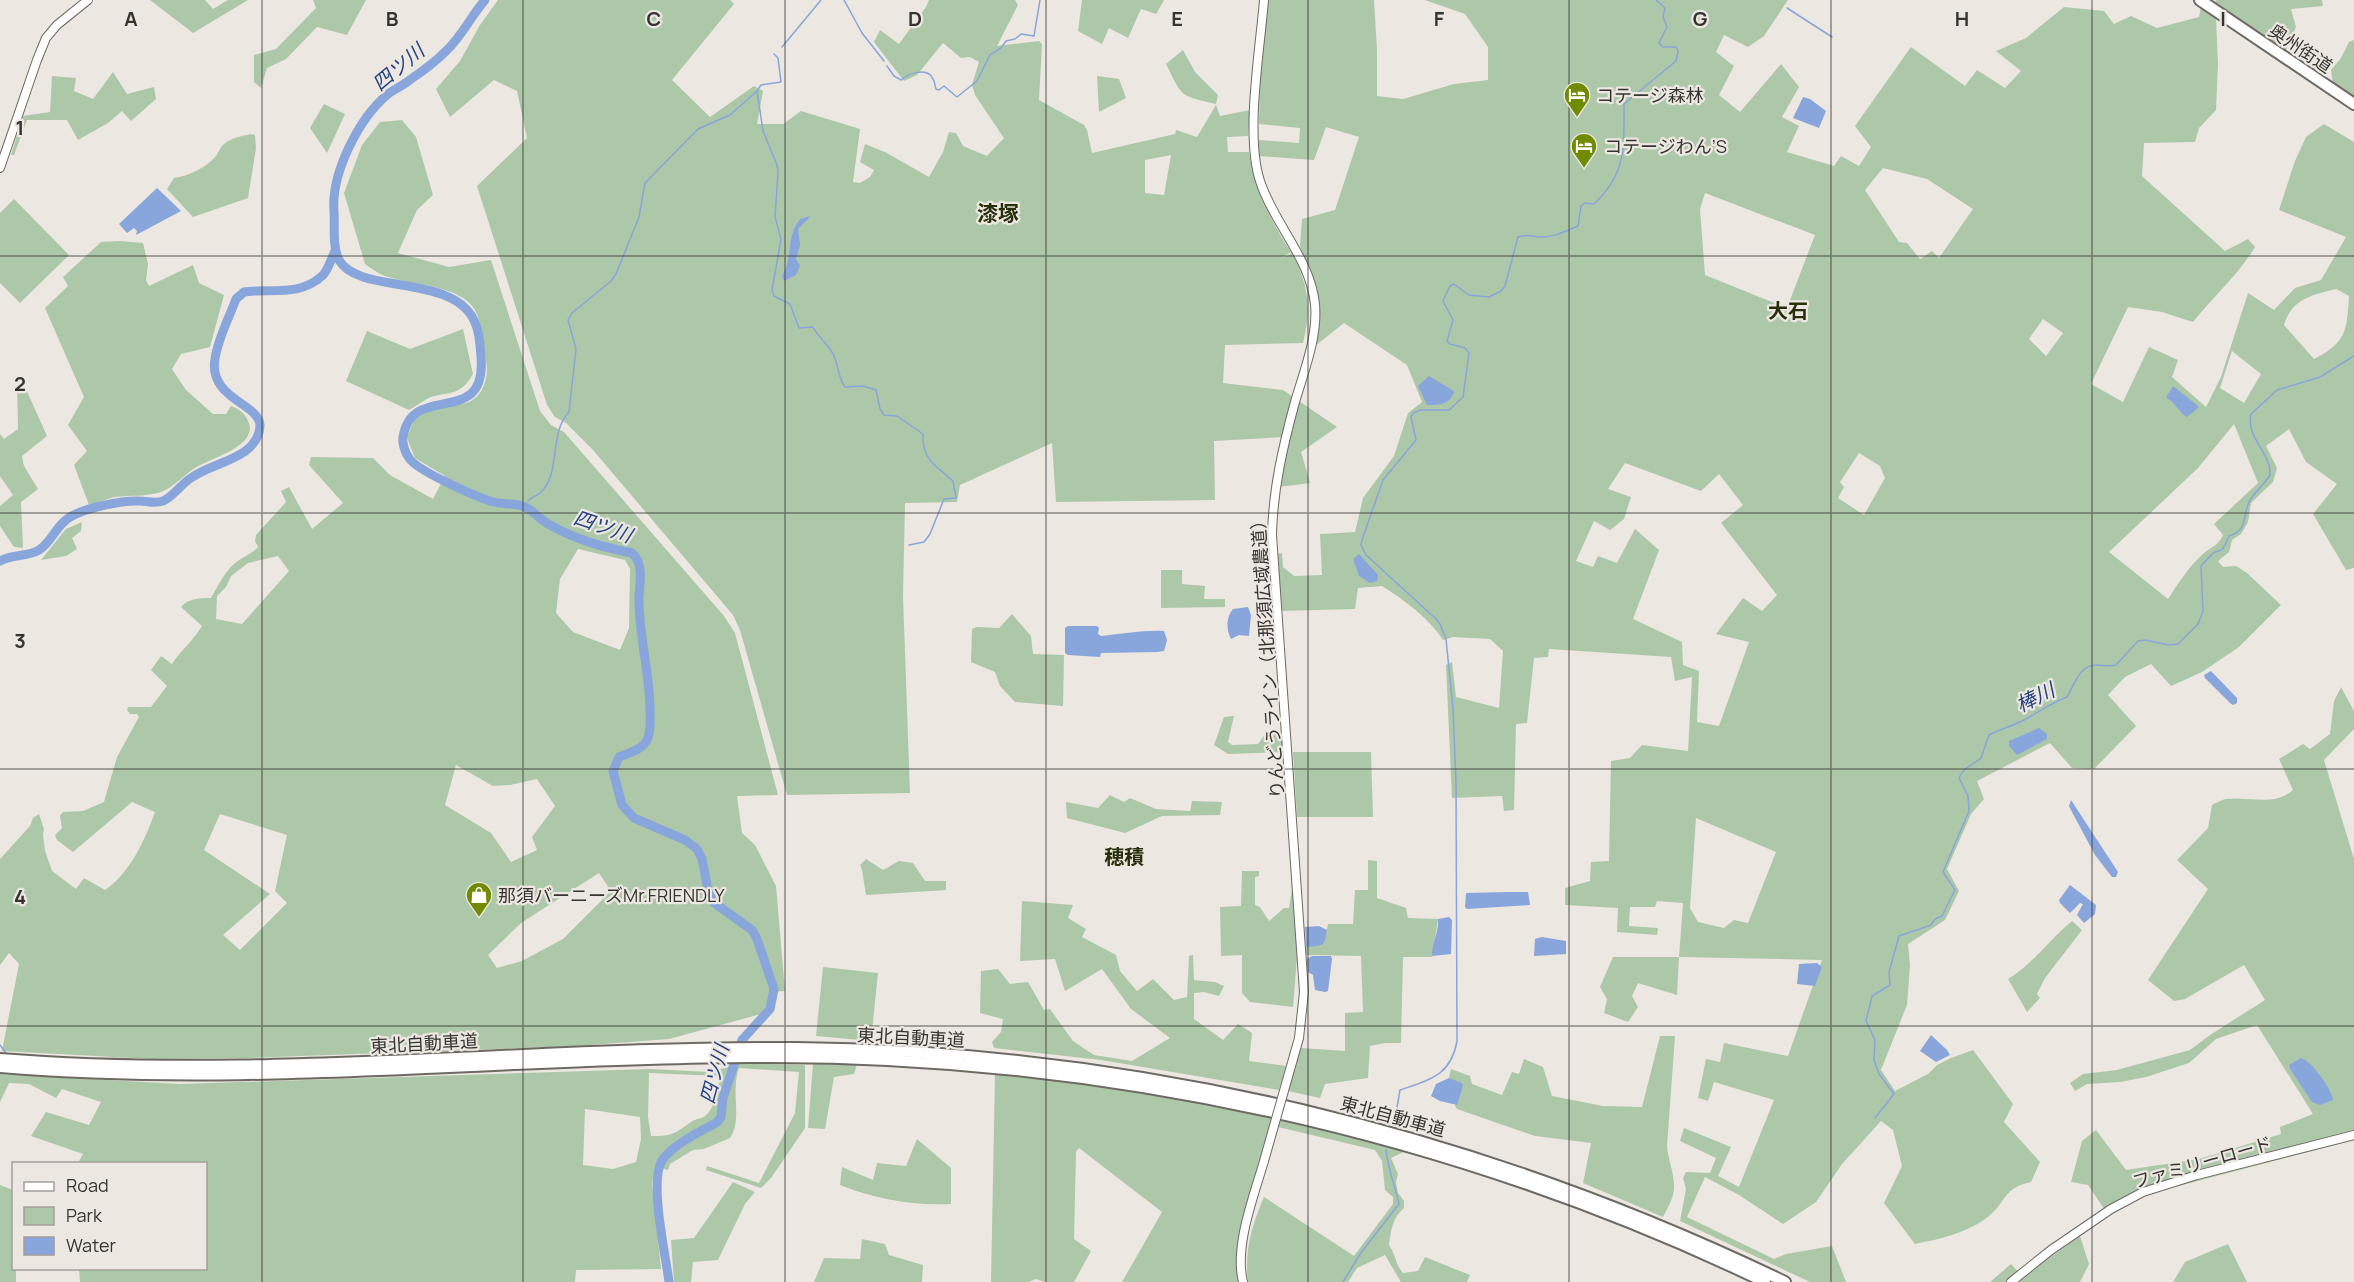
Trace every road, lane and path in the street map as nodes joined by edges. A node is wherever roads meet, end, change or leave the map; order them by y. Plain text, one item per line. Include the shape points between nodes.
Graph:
1 (88, 0) edge
2 (1264, 0) edge
3 (2200, 0) edge
4 (2354, 104) edge
5 (0, 168) edge
6 (753, 1052) junction
7 (724, 1053) junction
8 (0, 1059) edge
9 (0, 1067) edge
10 (2354, 1135) edge
11 (1243, 1282) edge
12 (1765, 1282) edge
13 (1785, 1282) edge
14 (2011, 1282) edge

1 - 5 street via 57,24 46,38
2 - 11 street, りんどうライン（北那須広域農道）, bridge via 1254,154 1268,201 1306,270 1314,304 1312,340 1272,504 1304,992 1299,1038 1244,1234 1240,1263
3 - 4 highway, 奥州街道
6 - 7 highway, 東北自動車道
6 - 12 highway, 東北自動車道 via 1012,1069 1144,1086 1344,1128 1536,1186
6 - 13 highway, 東北自動車道 via 880,1051 1021,1061 1145,1078 1286,1105 1394,1132 1539,1178 1666,1228
7 - 8 highway, 東北自動車道 via 266,1066 139,1066
7 - 9 highway, 東北自動車道 via 237,1075 96,1074
10 - 14 street, ファミリーロード via 2143,1192 2111,1209

